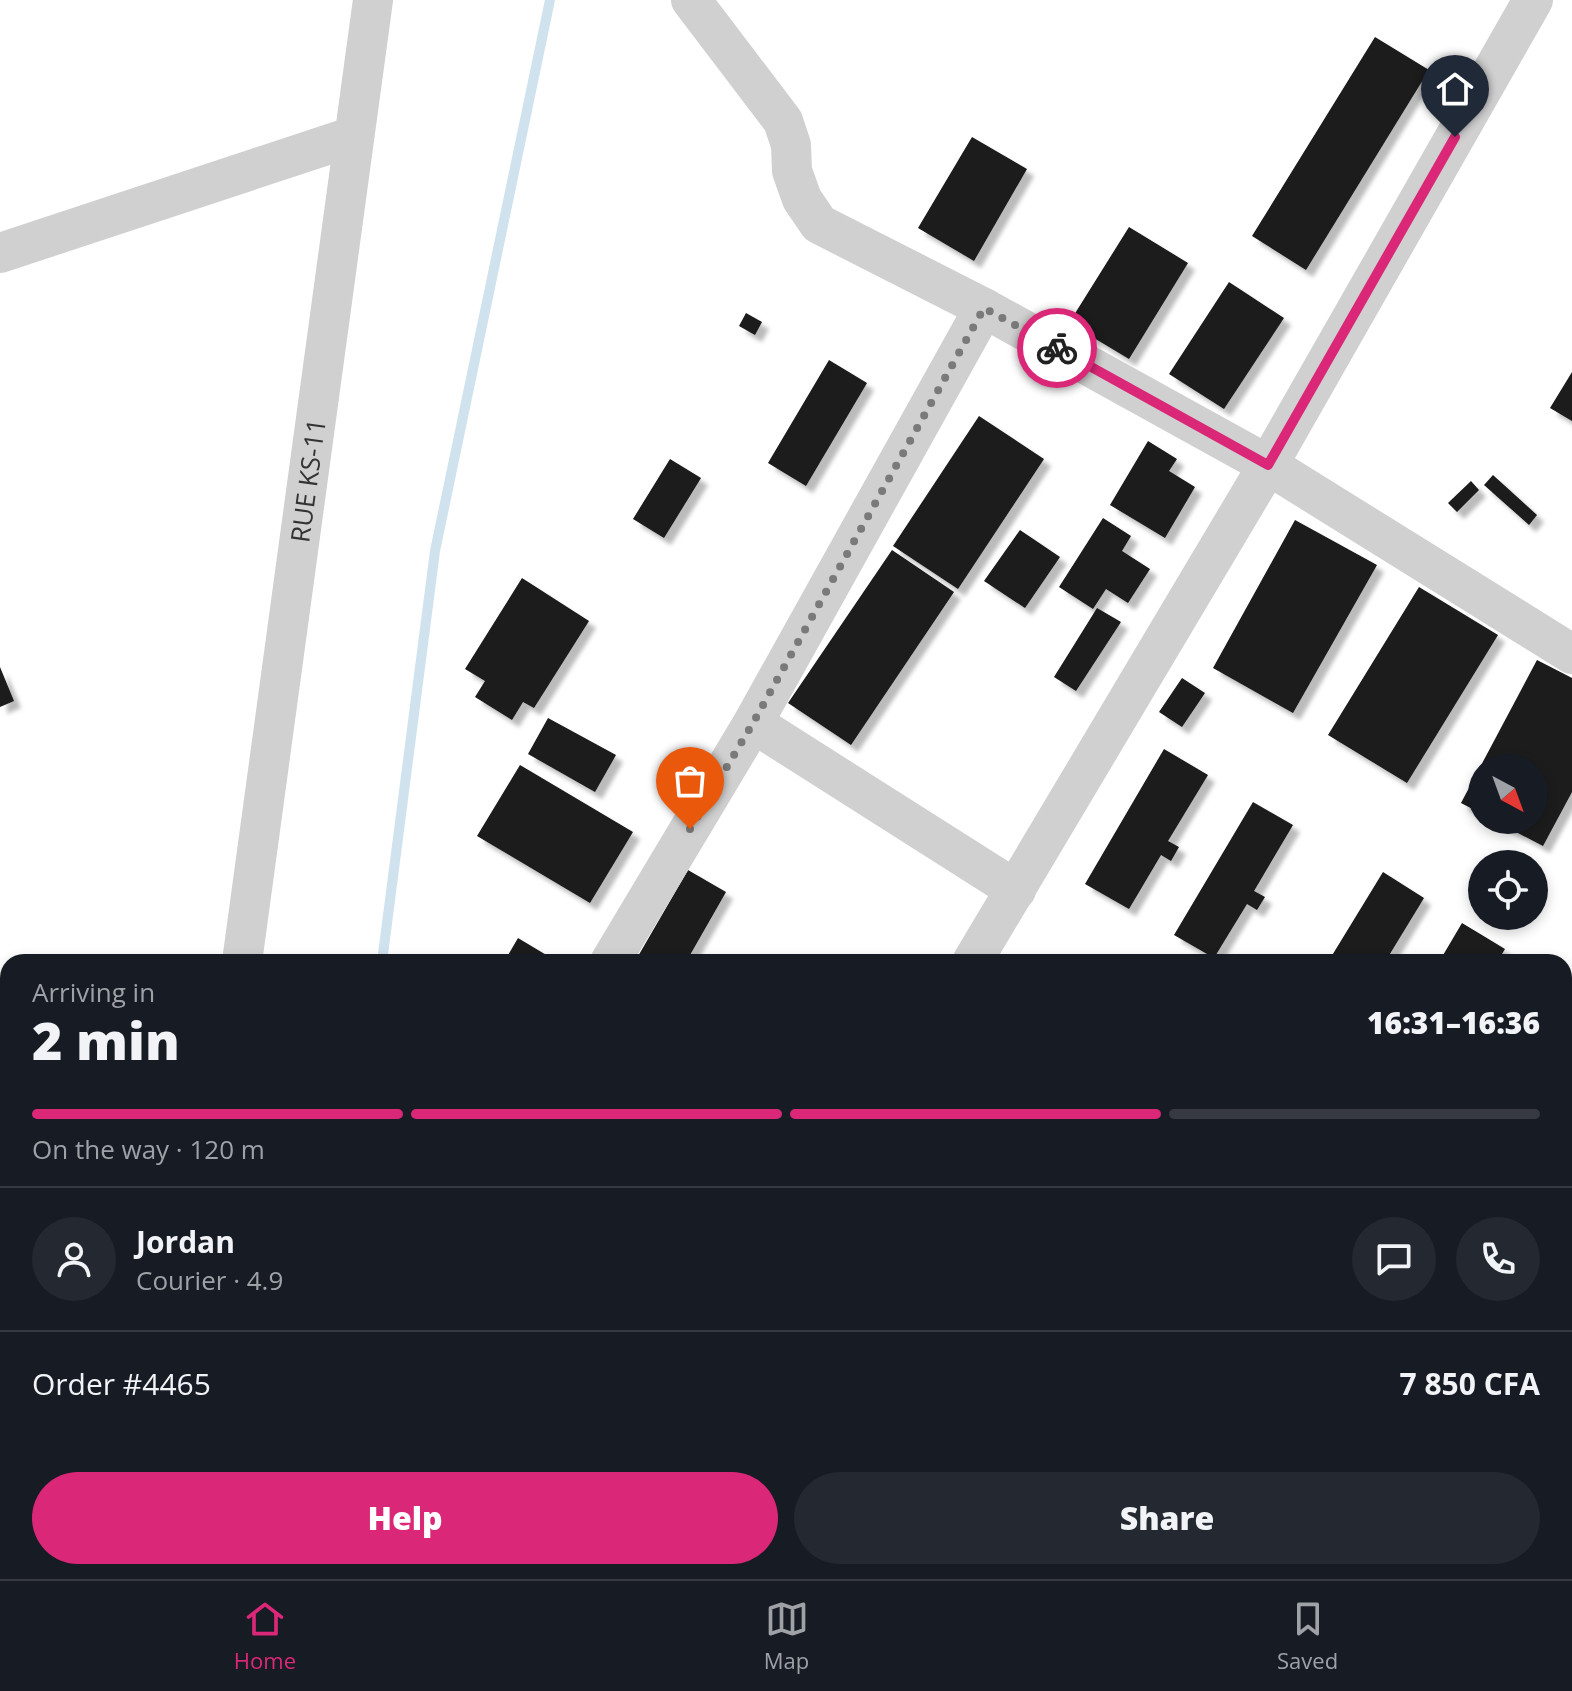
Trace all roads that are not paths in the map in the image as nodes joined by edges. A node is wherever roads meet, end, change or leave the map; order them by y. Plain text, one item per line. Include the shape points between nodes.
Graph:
1 (373, 0) edge
2 (691, 0) edge
3 (1533, 0) edge
4 (354, 136) junction
5 (0, 253) edge
6 (984, 308) junction
7 (1268, 465) junction
8 (1572, 654) edge
9 (753, 723) junction
10 (1016, 890) junction
11 (243, 954) edge
12 (615, 954) edge
13 (977, 954) edge

1 - 4 street, RUE KS-11
2 - 6 street via 783,121 792,171 819,224
3 - 7 street
4 - 5 street
4 - 11 street, RUE KS-11
6 - 7 street
6 - 9 street
7 - 8 street
7 - 10 street
9 - 10 street
9 - 12 street
10 - 13 street

